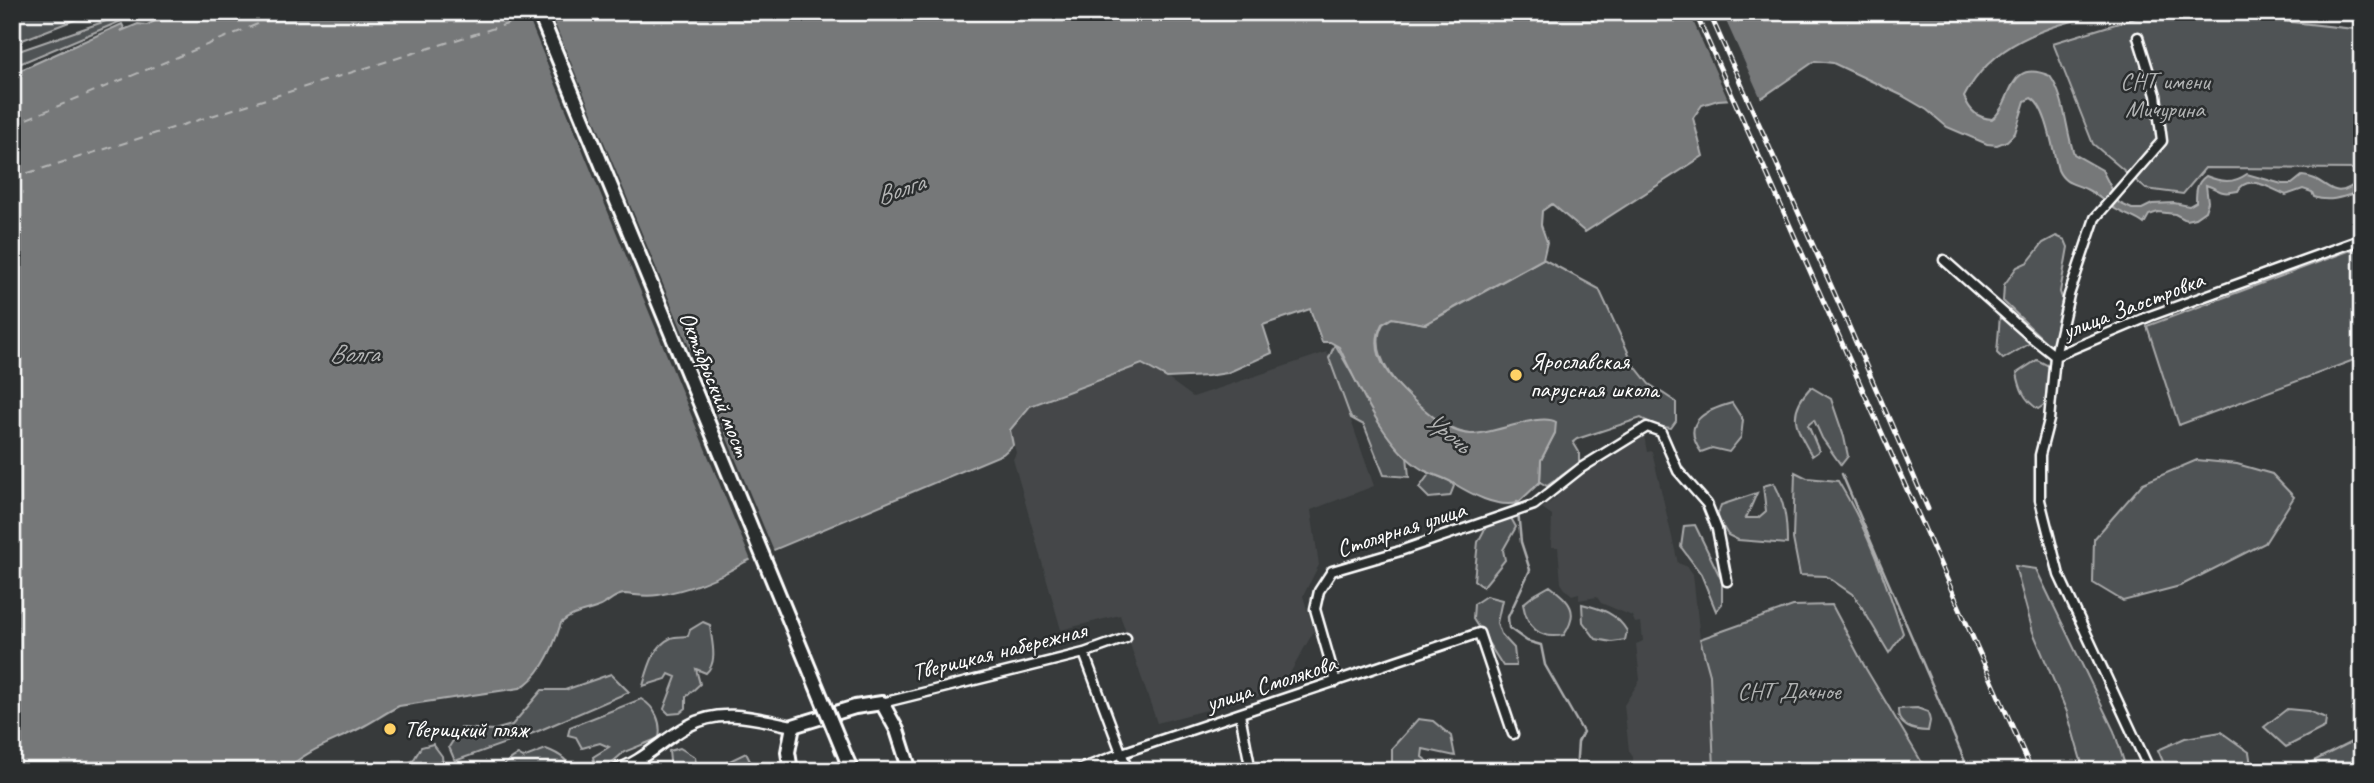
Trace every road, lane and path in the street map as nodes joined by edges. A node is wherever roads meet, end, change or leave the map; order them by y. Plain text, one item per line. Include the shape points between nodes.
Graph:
1 (539, 12) edge
2 (2138, 37) dead end
3 (2362, 239) edge
4 (1944, 260) dead end
5 (2055, 356) junction
6 (1727, 581) dead end
7 (1126, 638) dead end
8 (1084, 653) junction
9 (1336, 682) junction
10 (882, 703) junction
11 (1240, 714) junction
12 (793, 726) junction
13 (1513, 734) dead end
14 (1122, 753) junction
15 (614, 771) edge
16 (791, 771) edge
17 (852, 771) edge
18 (909, 771) edge
19 (1076, 771) edge
20 (1128, 771) edge
21 (1251, 771) edge
22 (2150, 771) edge

1 - 17 main road, Октябрьский мост, bridge
2 - 5 street via 2156,95 2162,141 2098,213 2069,295
3 - 5 street, улица Заостровка via 2150,316
4 - 5 street, улица Заостровка
5 - 22 street via 2049,420 2040,455 2040,500 2059,575
6 - 9 street, Столярная улица via 1707,504 1678,471 1661,432 1647,427 1581,468 1534,505 1332,571 1319,591 1315,609
7 - 8 street, Тверицкая набережная
8 - 10 street, Тверицкая набережная
8 - 14 street
9 - 11 street, улица Смолякова
9 - 13 street, улица Смолякова via 1479,633
10 - 12 main road
10 - 18 main road via 897,730
11 - 14 street, улица Смолякова
11 - 21 street
12 - 15 street via 734,715 696,722 645,757
12 - 16 main road via 788,752
14 - 19 street, улица Смолякова
14 - 20 street

